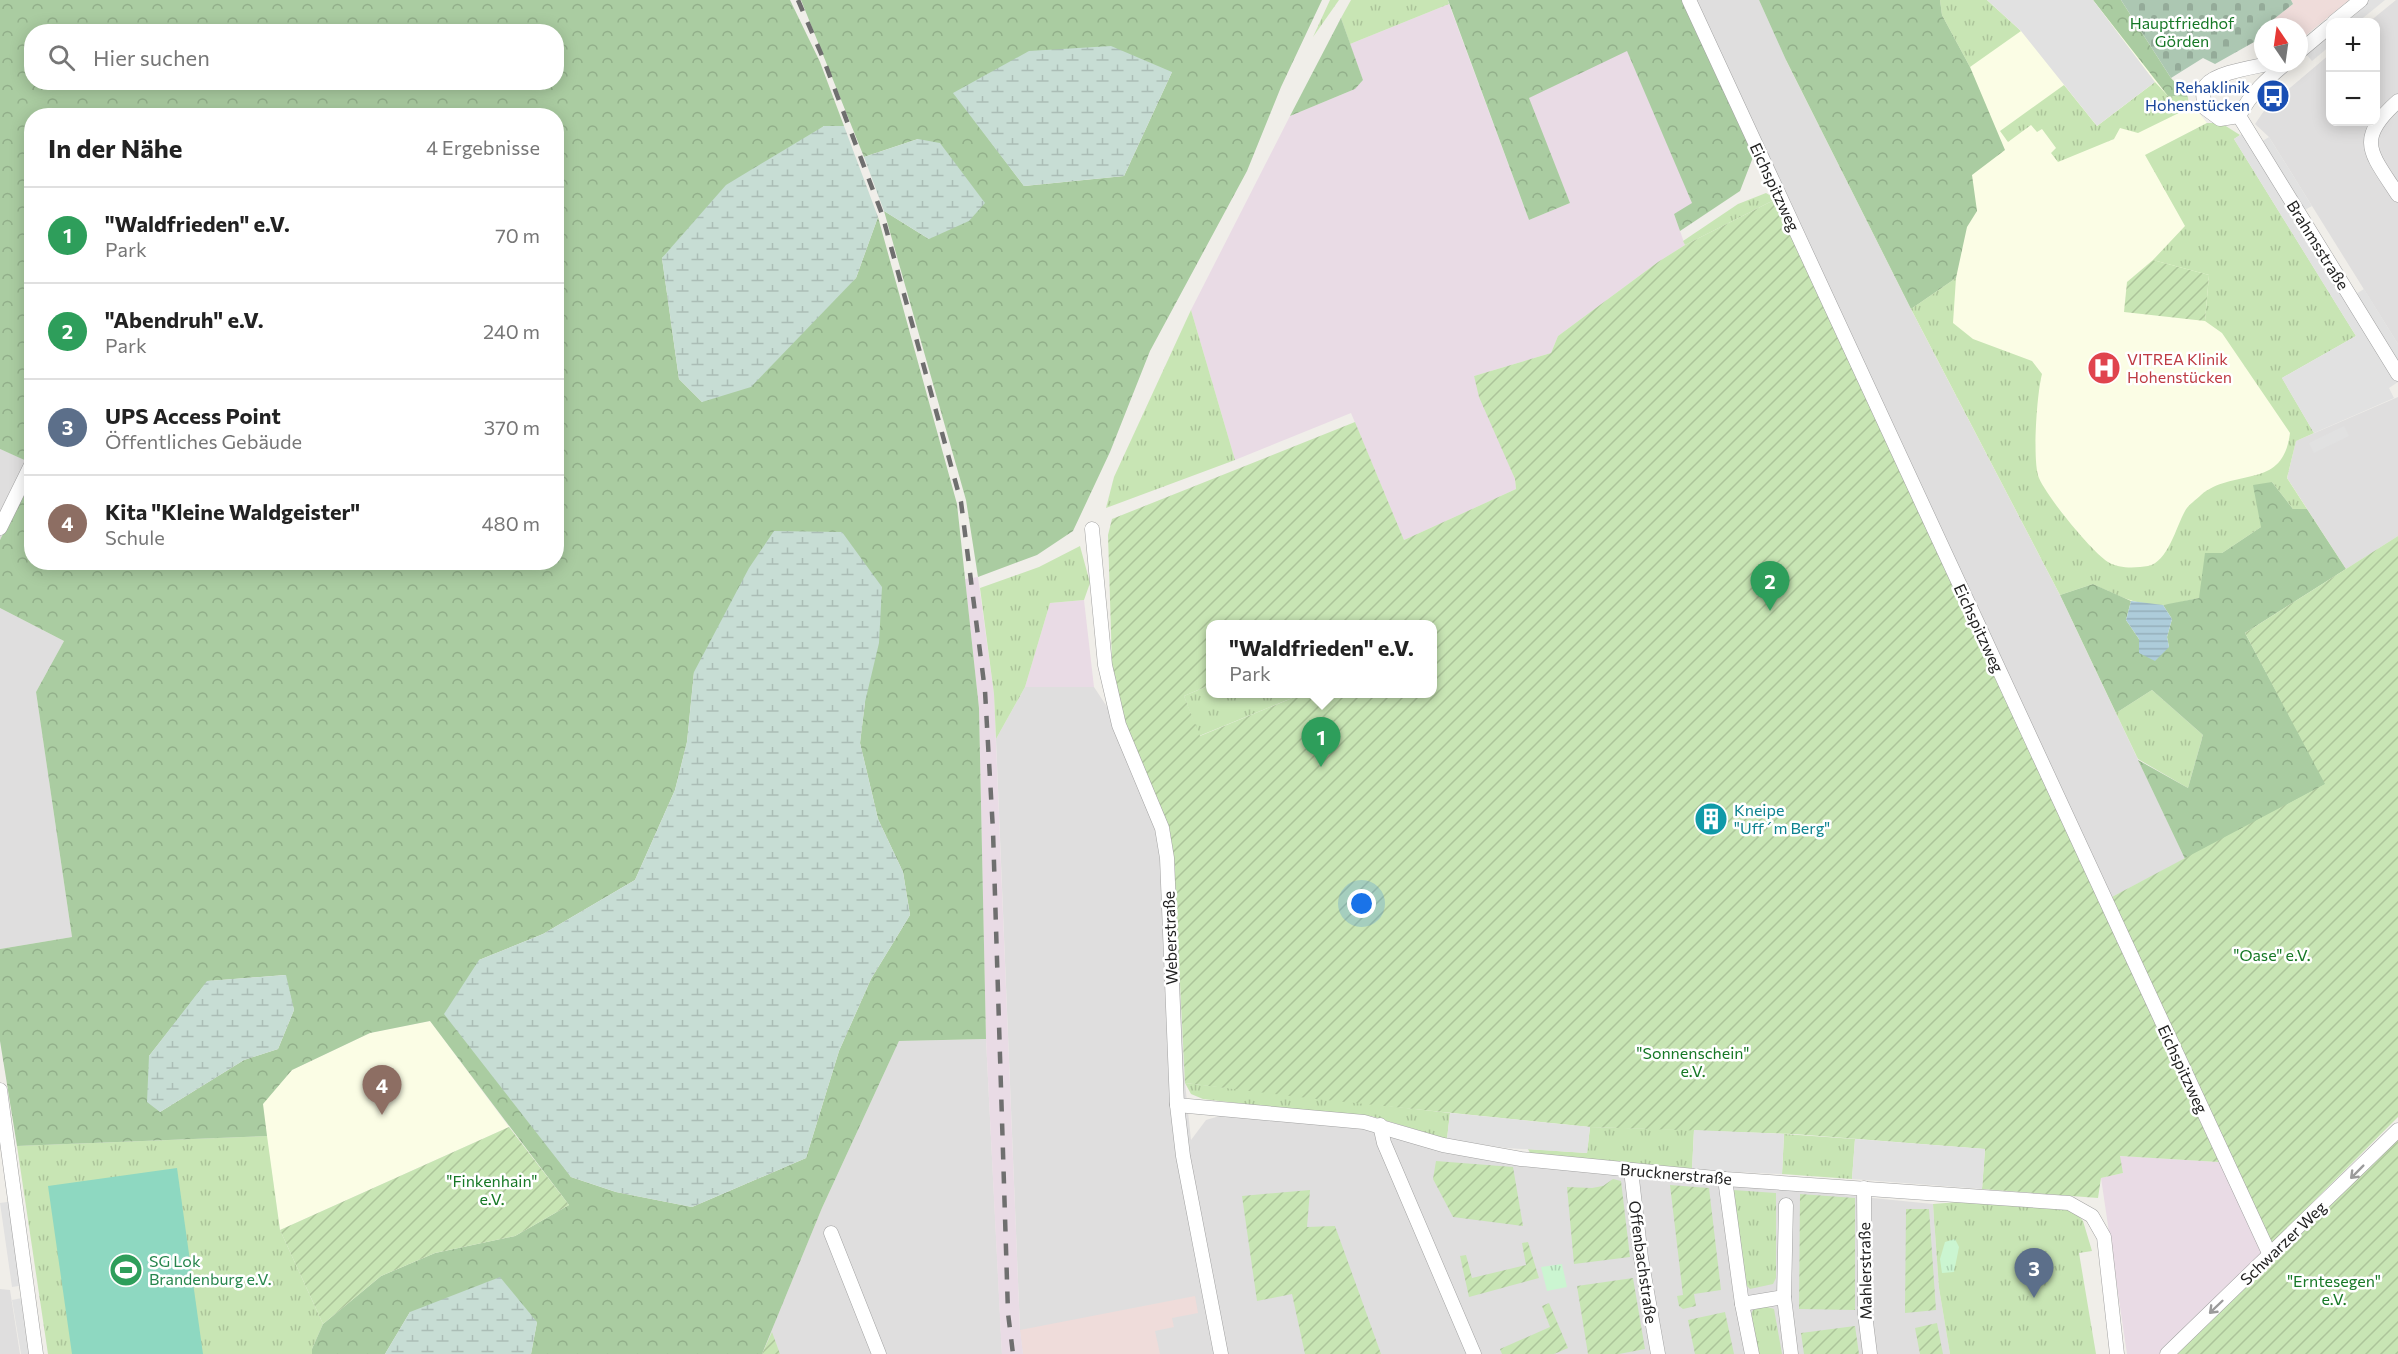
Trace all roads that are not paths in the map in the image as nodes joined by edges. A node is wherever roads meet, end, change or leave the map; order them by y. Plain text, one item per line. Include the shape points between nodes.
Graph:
1 (1689, 0) edge
2 (2361, 0) edge
3 (2339, 18) edge
4 (2326, 30) edge
5 (2308, 45) edge
6 (2254, 68) edge
7 (2275, 72) edge
8 (2398, 102) edge
9 (2239, 116) junction
10 (2398, 195) edge
11 (2398, 374) edge
12 (24, 479) edge
13 (0, 528) edge
14 (1092, 529) dead end
15 (0, 1090) edge
16 (1177, 1105) junction
17 (1380, 1125) junction
18 (2398, 1130) edge
19 (1631, 1170) junction
20 (1725, 1179) junction
21 (1864, 1188) junction
22 (1786, 1205) dead end
23 (831, 1233) dead end
24 (2270, 1255) junction
25 (1784, 1297) junction
26 (1742, 1304) junction
27 (36, 1354) edge
28 (879, 1354) edge
29 (1221, 1354) edge
30 (1474, 1354) edge
31 (1658, 1354) edge
32 (1752, 1354) edge
33 (1791, 1354) edge
34 (1870, 1354) edge
35 (2117, 1354) edge
36 (2167, 1354) edge

1 - 24 street, Eichspitzweg
2 - 3 street
4 - 5 street
6 - 9 street via 2220,76 2206,85 2202,94 2205,108 2220,119
7 - 9 street via 2248,98
8 - 10 street via 2373,129 2370,143
9 - 11 street, Brahmsstraße
12 - 13 street
14 - 16 street, Weberstraße via 1105,665 1119,725 1162,828 1167,858
15 - 27 street
16 - 17 street, Brucknerstraße
16 - 29 street, Weberstraße
17 - 19 street, Brucknerstraße via 1443,1145 1509,1157
17 - 30 street via 1384,1143
18 -> 24 street, Schwarzer Weg
19 - 20 street, Brucknerstraße
19 - 31 street, Offenbachstraße
20 - 21 street, Brucknerstraße
20 - 26 street
21 - 34 street, Mahlerstraße via 1865,1314
21 - 35 street, Brucknerstraße via 2069,1203 2092,1216 2104,1237
22 - 25 street
23 - 28 street
24 -> 36 street, Schwarzer Weg
25 - 26 street
25 - 33 street
26 - 32 street

